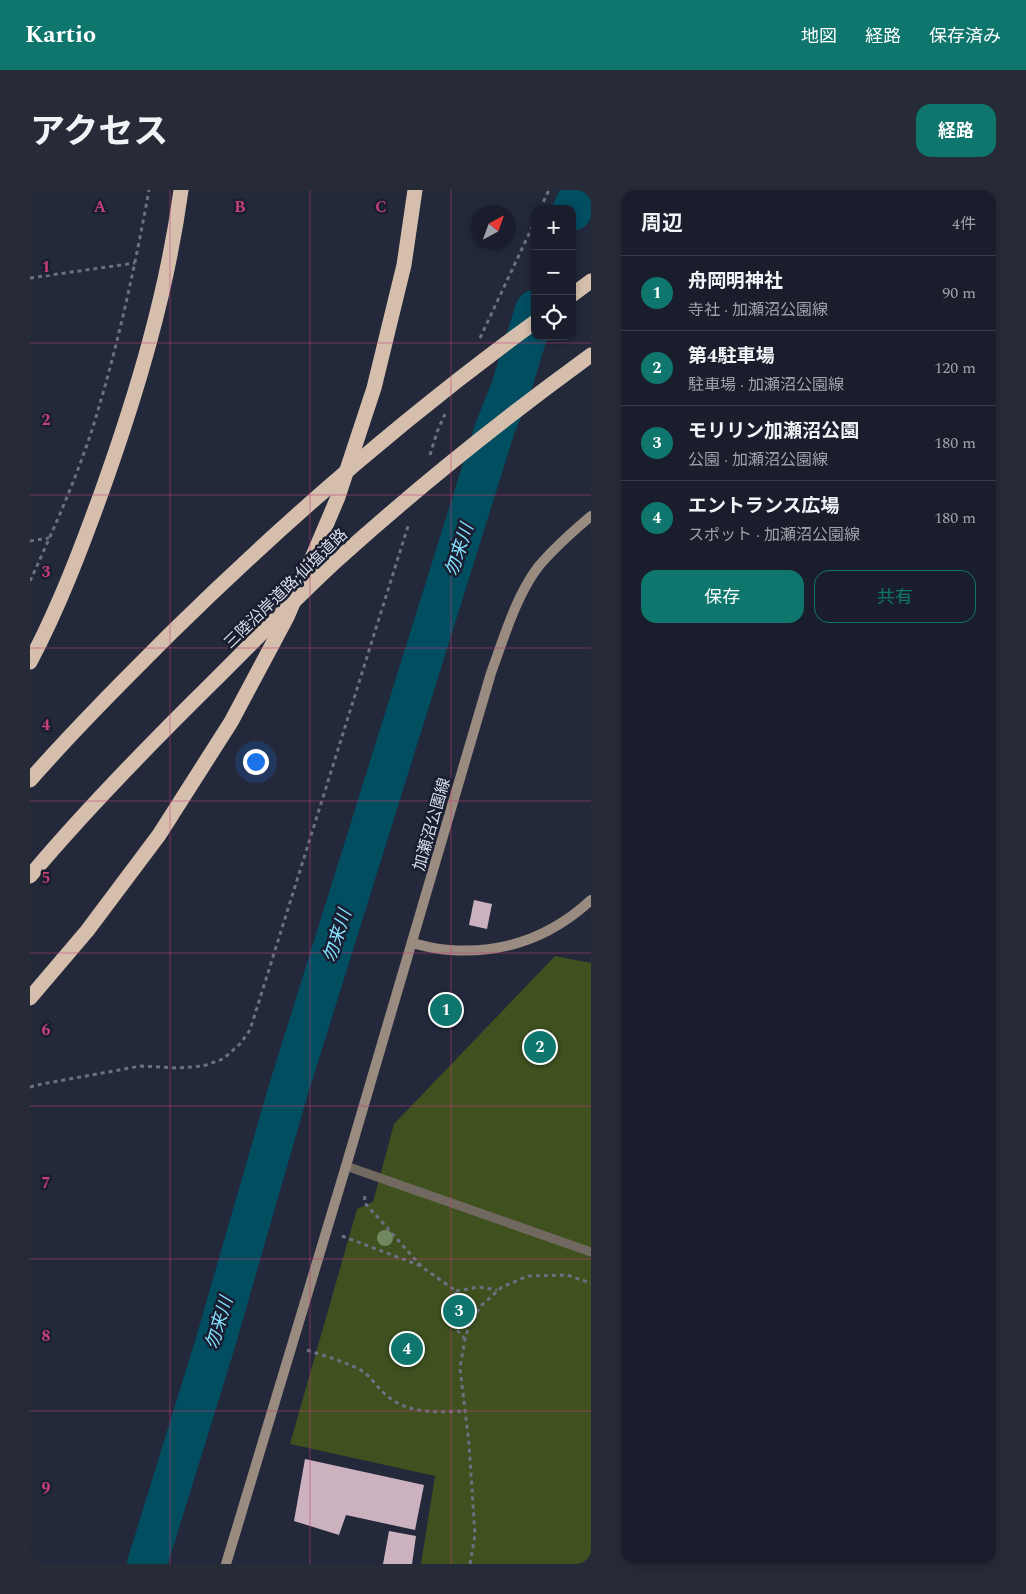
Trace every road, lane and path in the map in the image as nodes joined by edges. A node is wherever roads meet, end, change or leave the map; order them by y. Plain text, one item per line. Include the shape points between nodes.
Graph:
1 (149, 190) edge
2 (181, 190) edge
3 (415, 190) edge
4 (549, 190) edge
5 (542, 205) edge
6 (531, 230) edge
7 (135, 263) junction
8 (30, 278) edge
9 (591, 281) edge
10 (576, 291) edge
11 (531, 325) edge
12 (478, 344) dead end
13 (591, 356) edge
14 (449, 406) dead end
15 (428, 460) dead end
16 (591, 516) edge
17 (410, 517) dead end
18 (49, 538) junction
19 (30, 541) edge
20 (30, 581) edge
21 (30, 662) edge
22 (30, 780) edge
23 (30, 876) edge
24 (591, 900) edge
25 (412, 943) junction
26 (30, 998) edge
27 (30, 1087) edge
28 (346, 1166) junction
29 (365, 1196) dead end
30 (342, 1236) dead end
31 (591, 1252) edge
32 (422, 1267) junction
33 (591, 1283) edge
34 (498, 1290) junction
35 (456, 1291) junction
36 (465, 1339) junction
37 (307, 1349) dead end
38 (465, 1411) junction
39 (226, 1564) edge
40 (470, 1564) edge

1 - 7 path
2 - 21 highway via 176,231 151,336 121,438 84,543
3 - 26 highway via 404,265 374,388 338,497 287,617 231,722 159,835 87,931
4 - 5 path
6 - 12 path
7 - 8 path
7 - 18 path via 114,356 90,435
9 - 10 highway
11 - 22 highway via 411,417 220,584
13 - 23 highway, 三陸沿岸道路;仙塩道路 via 537,394 438,473 336,561 143,751
14 - 15 path
16 - 25 main road, 加瀬沼公園線 via 549,554 518,601 491,673
17 - 27 path via 250,1030 223,1059 203,1066 141,1066
18 - 19 path
18 - 20 path
24 - 25 main road via 574,916 544,934 500,948 449,950
25 - 28 main road, 加瀬沼公園線
28 - 31 lane
28 - 39 main road, 加瀬沼公園線
29 - 32 path via 364,1202
30 - 32 path
32 - 35 path
33 - 34 path via 567,1275 528,1276
34 - 35 path via 479,1287
34 - 36 path via 482,1305 470,1323
35 - 36 path via 453,1325
36 - 38 path via 460,1368
37 - 38 path via 358,1368 383,1393 413,1410
38 - 40 path via 475,1535

